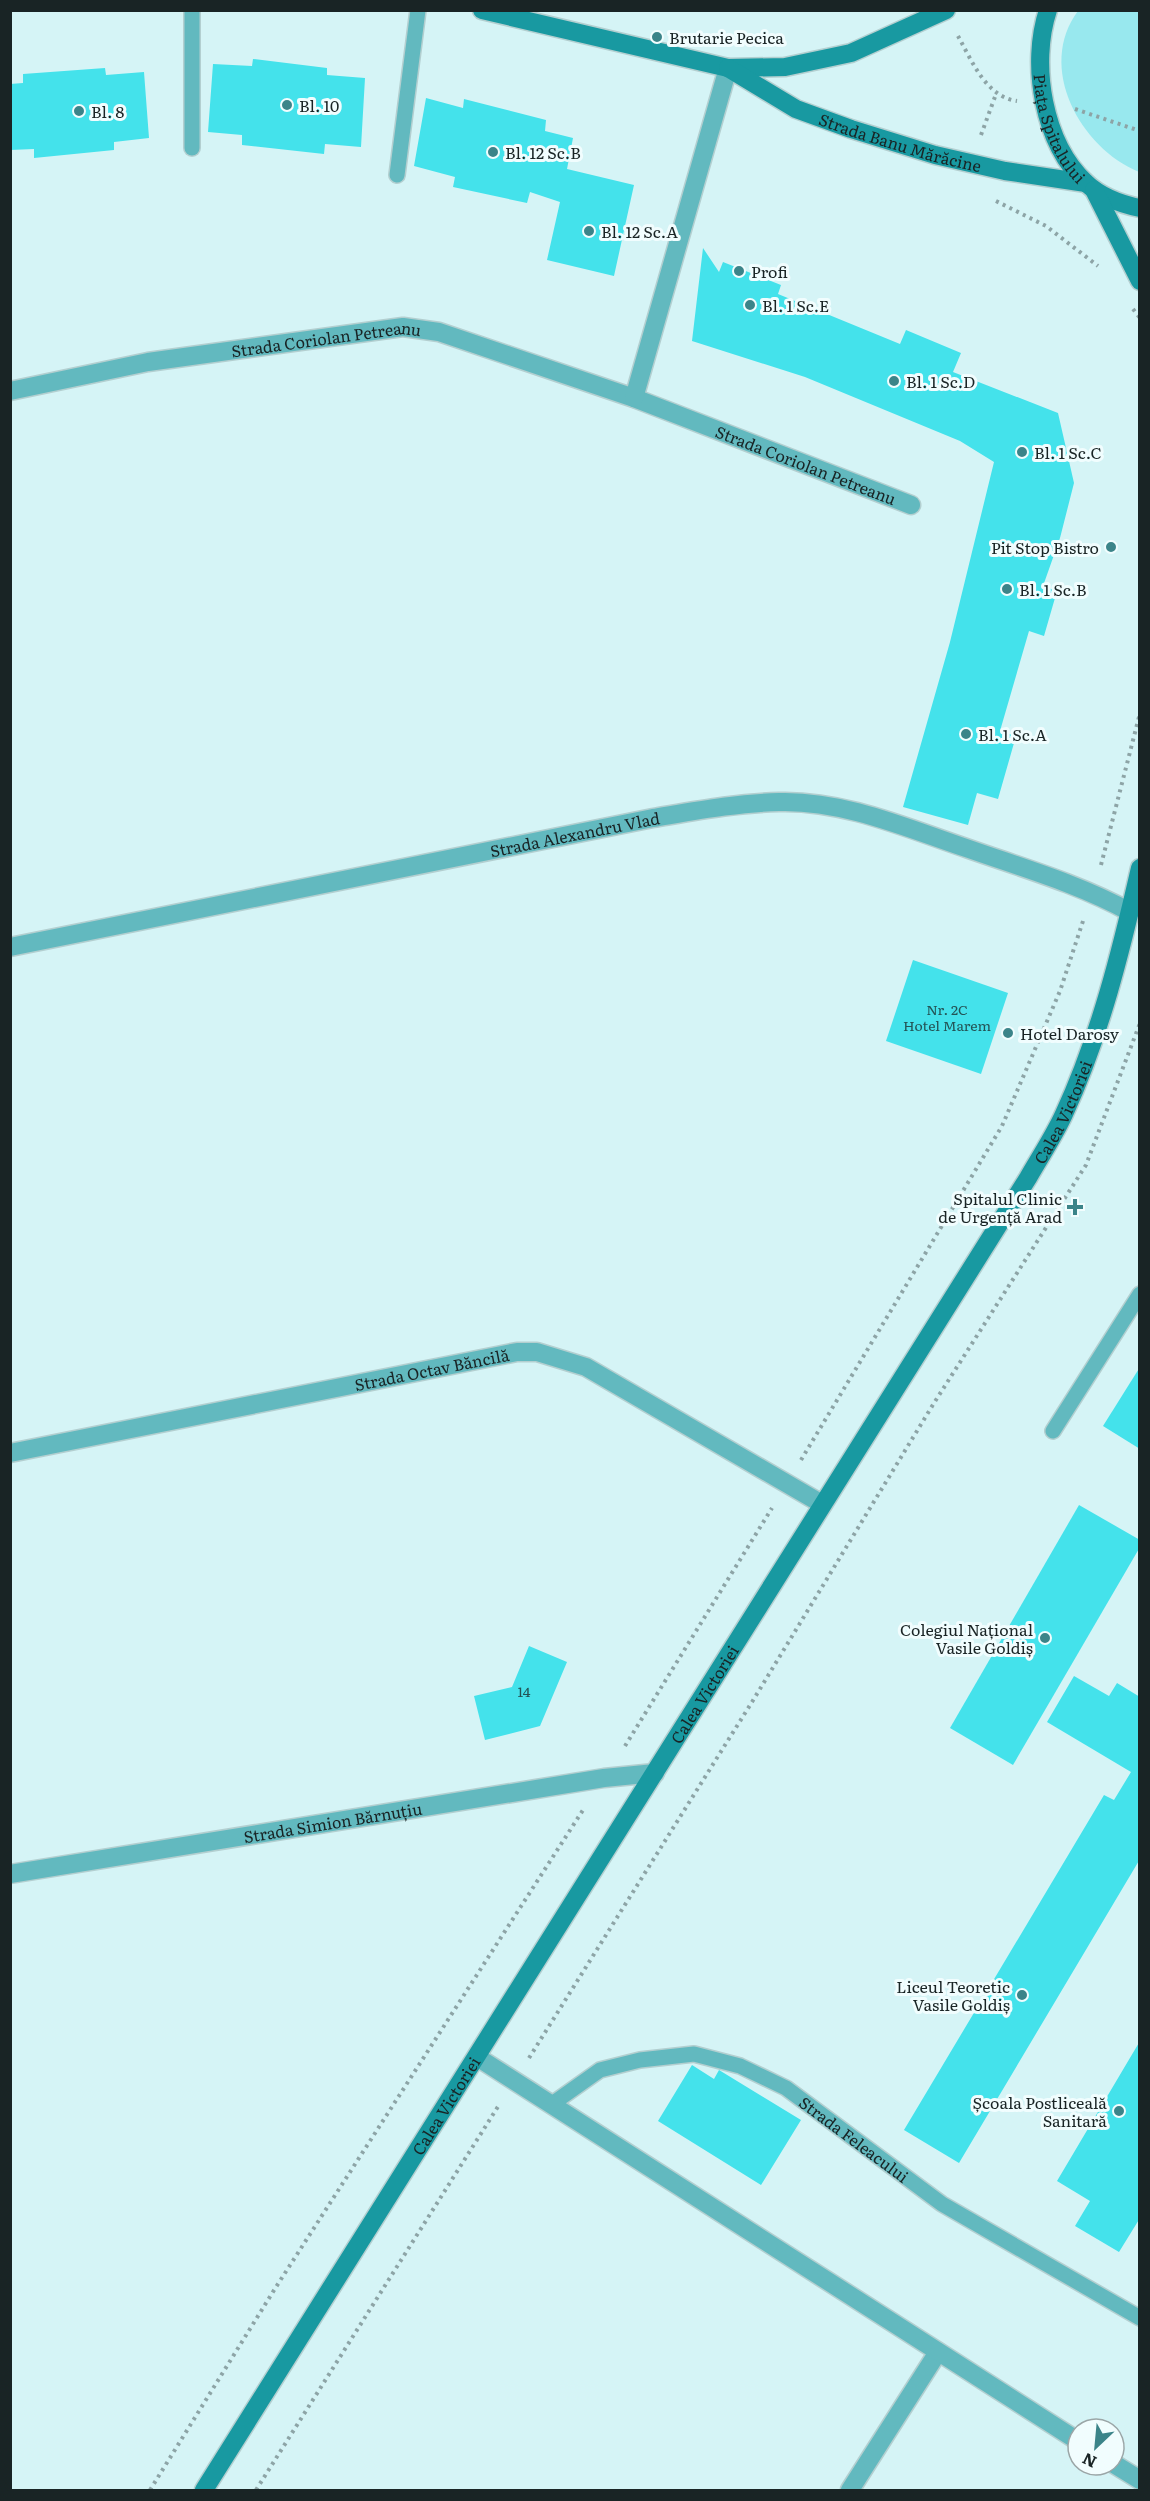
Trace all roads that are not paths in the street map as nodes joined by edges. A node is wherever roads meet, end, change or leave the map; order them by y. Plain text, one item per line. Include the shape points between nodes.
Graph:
1 (192, 10) edge
2 (418, 10) edge
3 (482, 10) edge
4 (1048, 10) edge
5 (945, 11) edge
6 (728, 69) junction
7 (192, 148) dead end
8 (397, 175) dead end
9 (1090, 187) junction
10 (1140, 208) edge
11 (1140, 281) edge
12 (10, 391) edge
13 (634, 398) junction
14 (911, 504) dead end
15 (1140, 868) edge
16 (1135, 915) edge
17 (10, 948) edge
18 (1140, 1294) edge
19 (1053, 1431) dead end
20 (10, 1453) edge
21 (822, 1504) junction
22 (655, 1773) junction
23 (10, 1874) edge
24 (477, 2056) junction
25 (552, 2104) junction
26 (1140, 2318) edge
27 (938, 2352) junction
28 (1066, 2433) edge
29 (1126, 2471) edge
30 (1140, 2480) edge
31 (204, 2490) edge
32 (850, 2490) edge

1 - 7 lane
2 - 8 lane
3 - 6 main road, Strada Banu Mărăcine
4 - 9 main road, Piața Spitalului via 1038,66 1045,105 1064,154
5 - 6 main road, Strada Banu Mărăcine via 851,53 785,67
6 - 9 main road, Strada Banu Mărăcine via 796,109 851,129 971,163
6 - 13 street
9 - 10 main road, Piața Spitalului via 1125,205
9 - 11 main road
12 - 13 street, Strada Coriolan Petreanu via 148,362 403,327 439,332
13 - 14 street, Strada Coriolan Petreanu
15 - 16 main road, Calea Victoriei
16 - 17 street, Strada Alexandru Vlad via 1093,892 874,817 781,801 653,818
16 - 21 main road, Calea Victoriei via 1064,1116 994,1237
18 - 19 lane
20 - 21 street, Strada Octav Băncilă via 517,1352 537,1352 586,1367
21 - 22 main road, Calea Victoriei
22 - 23 street, Strada Simion Bărnuțiu
22 - 24 main road, Calea Victoriei
24 - 25 street
24 - 31 main road, Calea Victoriei
25 - 26 lane, Strada Feleacului via 600,2070 640,2060 694,2054 740,2066 786,2088 942,2204
25 - 27 street
27 - 28 street
27 - 32 street
29 - 30 street

